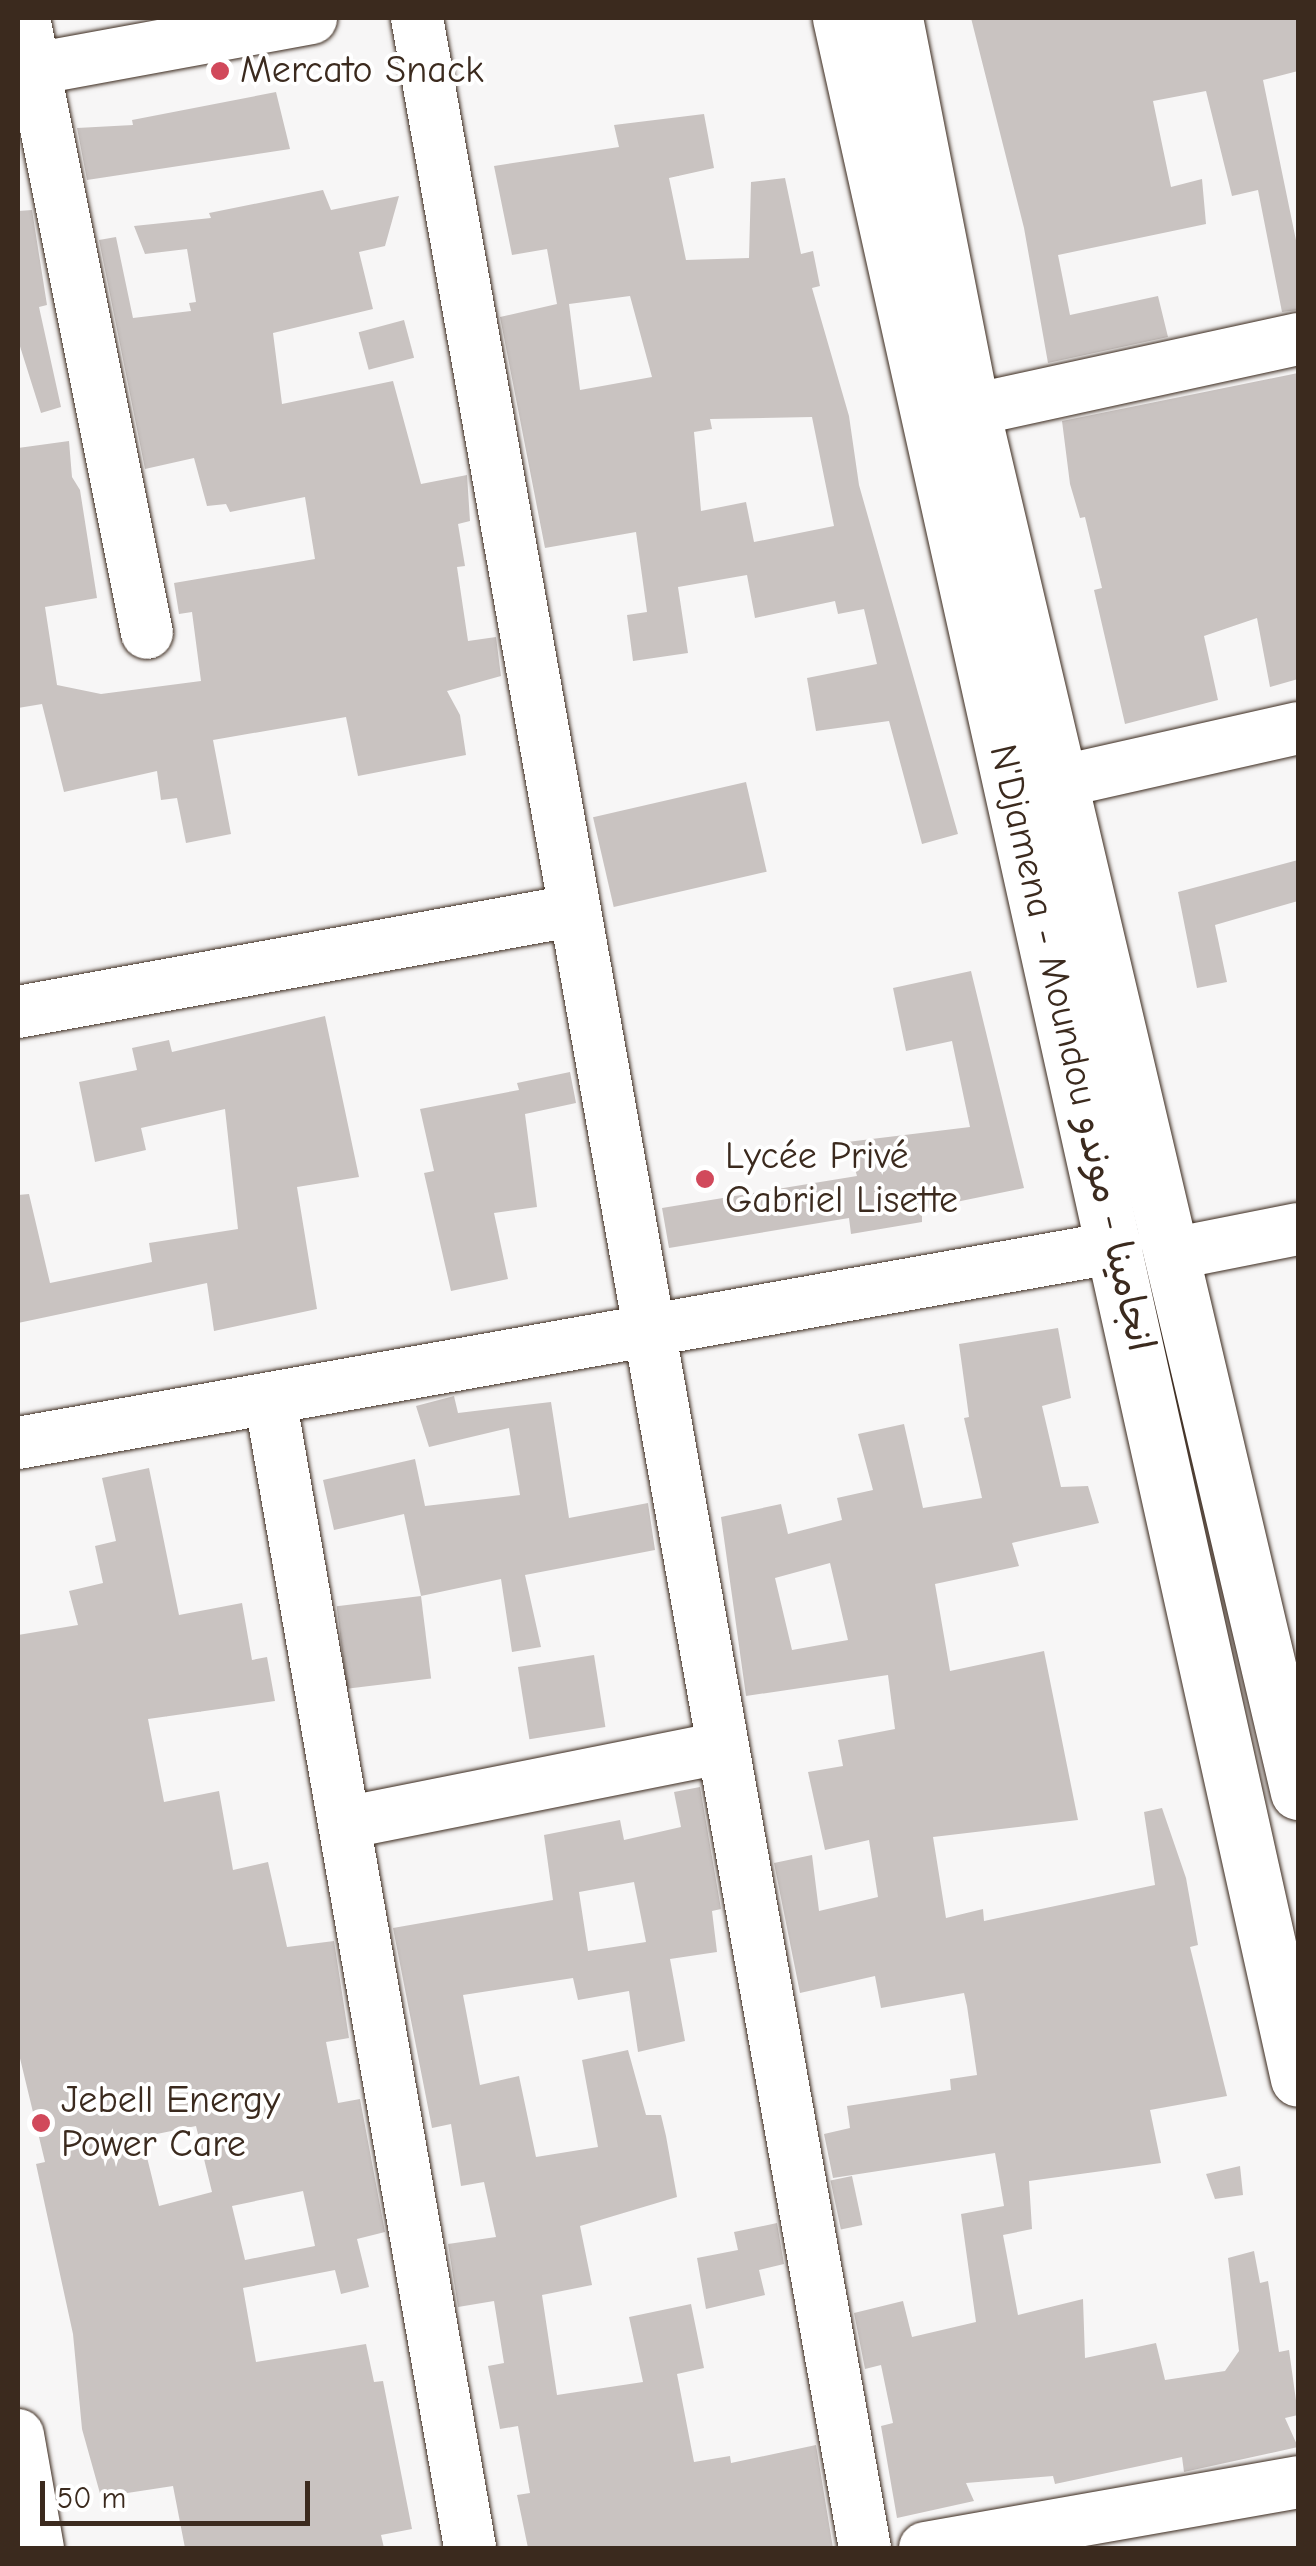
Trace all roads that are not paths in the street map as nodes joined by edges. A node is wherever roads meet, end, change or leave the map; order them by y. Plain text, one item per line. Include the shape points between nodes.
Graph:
1 (24, 18) edge
2 (311, 18) edge
3 (417, 18) edge
4 (840, 18) edge
5 (895, 18) edge
6 (26, 70) edge
7 (1298, 339) edge
8 (972, 410) junction
9 (146, 633) dead end
10 (1298, 728) edge
11 (1058, 782) junction
12 (571, 911) junction
13 (18, 1012) edge
14 (1298, 1228) edge
15 (1118, 1247) junction
16 (1172, 1254) junction
17 (650, 1328) junction
18 (270, 1398) junction
19 (18, 1443) edge
20 (1286, 1687) edge
21 (720, 1748) junction
22 (1298, 1792) edge
23 (345, 1823) junction
24 (1298, 2079) edge
25 (18, 2434) edge
26 (1298, 2482) edge
27 (38, 2548) edge
28 (470, 2548) edge
29 (865, 2548) edge
30 (926, 2548) edge

1 - 6 street
2 - 6 street
3 - 12 street
4 - 15 main road, N'Djamena - Moundou انجامينا - موندو
5 - 8 main road, N'Djamena - Moundou انجامينا - موندو
6 - 9 street
7 - 8 street
8 - 11 main road, N'Djamena - Moundou انجامينا - موندو
10 - 11 street
11 - 16 main road, N'Djamena - Moundou انجامينا - موندو
12 - 13 street
12 - 17 street
14 - 16 street
15 - 17 street
15 - 24 main road, N'Djamena - Moundou انجامينا - موندو
16 - 20 main road, N'Djamena - Moundou انجامينا - موندو
17 - 18 street
17 - 21 street
18 - 19 street
18 - 23 street
20 - 22 main road, N'Djamena - Moundou انجامينا - موندو
21 - 23 street
21 - 29 street
23 - 28 street
25 - 27 street
26 - 30 street

